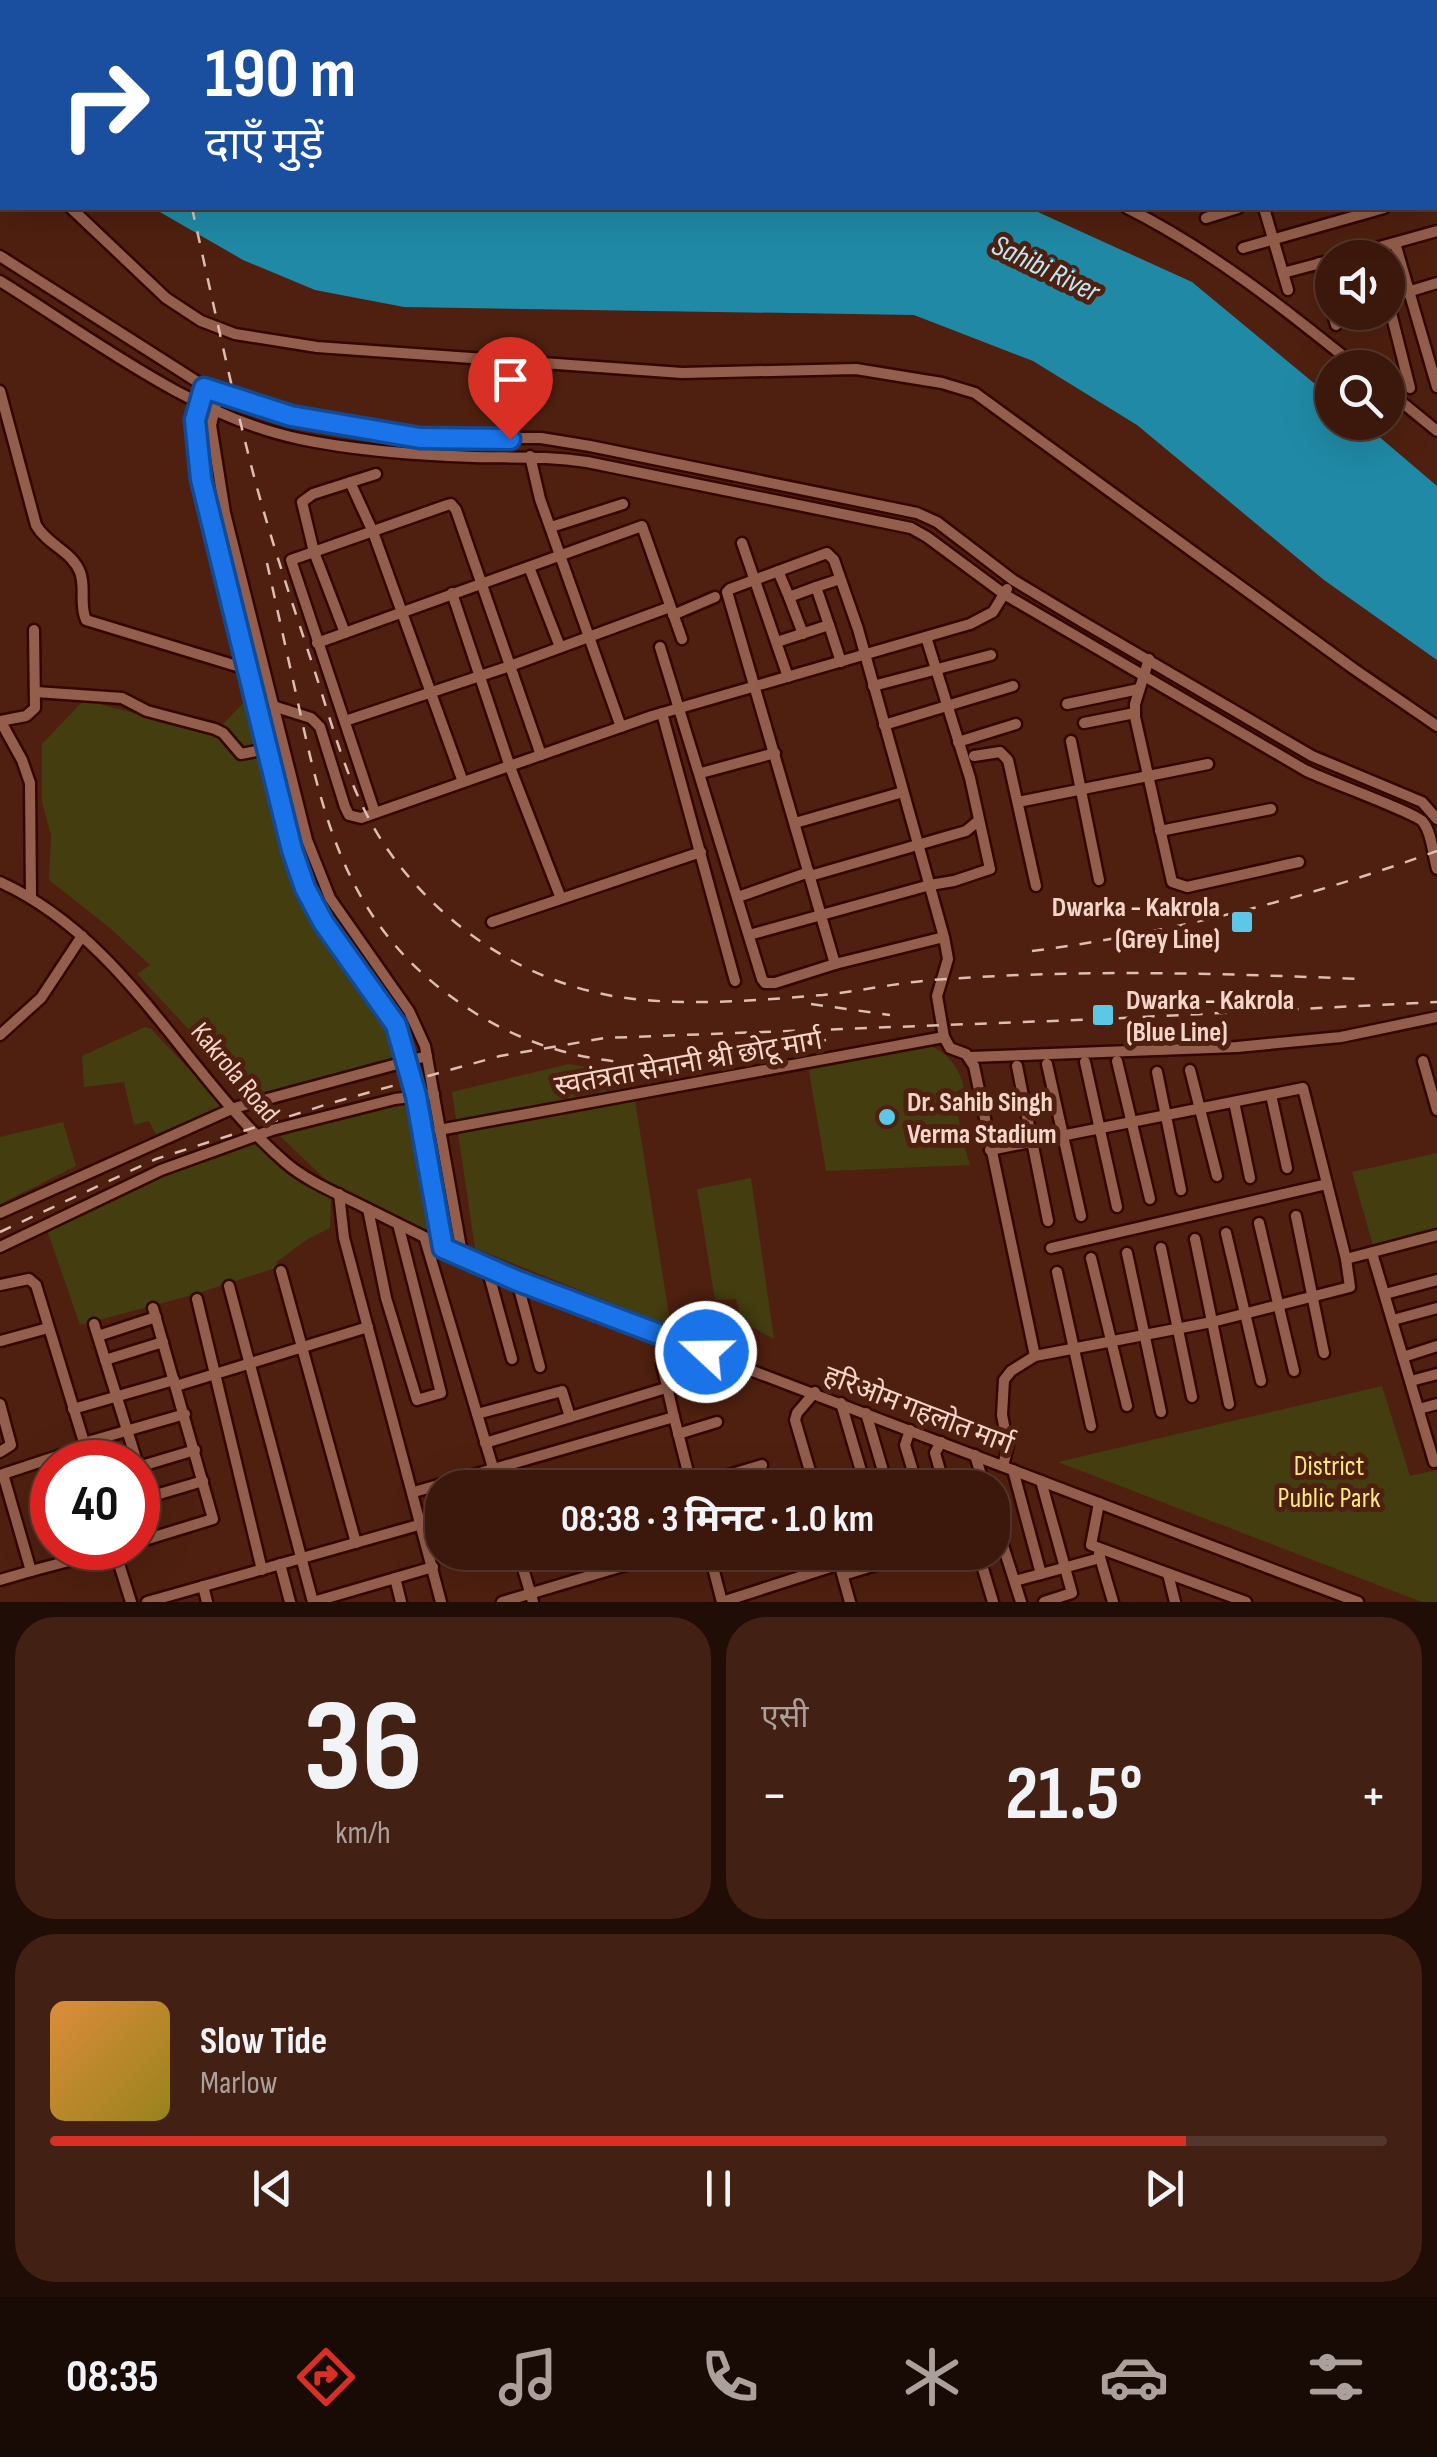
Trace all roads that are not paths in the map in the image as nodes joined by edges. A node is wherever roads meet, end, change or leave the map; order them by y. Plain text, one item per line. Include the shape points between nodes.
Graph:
1 (73, 210) edge
2 (1131, 210) edge
3 (1232, 210) edge
4 (1264, 210) edge
5 (1377, 210) edge
6 (1206, 218) dead end
7 (1437, 231) edge
8 (1272, 240) junction
9 (1403, 240) edge
10 (1243, 248) dead end
11 (0, 256) edge
12 (1315, 264) edge
13 (1283, 273) junction
14 (1405, 275) edge
15 (0, 280) edge
16 (1436, 286) edge
17 (1288, 290) dead end
18 (1410, 291) junction
19 (1405, 293) edge
20 (1396, 330) edge
21 (1335, 350) edge
22 (1437, 387) edge
23 (204, 388) junction
24 (1410, 388) dead end
25 (0, 390) edge
26 (218, 395) junction
27 (198, 404) junction
28 (1405, 405) edge
29 (213, 411) junction
30 (1437, 430) edge
31 (5, 432) edge
32 (530, 456) junction
33 (376, 474) dead end
34 (350, 482) junction
35 (623, 504) dead end
36 (551, 527) junction
37 (373, 532) junction
38 (742, 543) dead end
39 (314, 552) junction
40 (562, 556) junction
41 (529, 567) junction
42 (778, 570) junction
43 (755, 579) junction
44 (840, 579) junction
45 (1013, 580) junction
46 (481, 583) junction
47 (816, 587) junction
48 (452, 593) junction
49 (1004, 594) junction
50 (715, 597) dead end
51 (789, 597) junction
52 (401, 611) junction
53 (672, 611) junction
54 (829, 626) junction
55 (34, 630) dead end
56 (344, 633) junction
57 (804, 634) junction
58 (590, 636) junction
59 (926, 637) junction
60 (682, 639) dead end
61 (777, 642) junction
62 (317, 643) junction
63 (560, 647) junction
64 (660, 647) dead end
65 (991, 655) dead end
66 (864, 656) junction
67 (1149, 659) junction
68 (262, 662) junction
69 (841, 662) junction
70 (247, 665) junction
71 (510, 666) junction
72 (936, 670) junction
73 (478, 674) junction
74 (1142, 676) junction
75 (788, 677) junction
76 (872, 686) junction
77 (1013, 686) dead end
78 (756, 687) junction
79 (1139, 689) junction
80 (36, 692) junction
81 (430, 692) junction
82 (1067, 704) dead end
83 (273, 706) junction
84 (948, 706) junction
85 (681, 708) junction
86 (1135, 712) junction
87 (662, 713) junction
88 (345, 720) junction
89 (0, 721) edge
90 (1084, 723) dead end
91 (1016, 724) dead end
92 (884, 725) junction
93 (1437, 726) edge
94 (621, 727) junction
95 (958, 742) junction
96 (1071, 742) dead end
97 (282, 746) junction
98 (267, 749) junction
99 (774, 752) junction
100 (541, 755) junction
101 (974, 756) dead end
102 (1208, 764) dead end
103 (510, 767) junction
104 (701, 773) junction
105 (1148, 775) junction
106 (462, 782) junction
107 (1080, 789) junction
108 (903, 792) junction
109 (1018, 802) junction
110 (1270, 809) dead end
111 (375, 813) junction
112 (1437, 819) edge
113 (978, 820) junction
114 (795, 823) junction
115 (1160, 831) junction
116 (918, 845) junction
117 (701, 852) junction
118 (1300, 862) dead end
119 (1437, 869) edge
120 (809, 874) junction
121 (1098, 880) dead end
122 (0, 882) edge
123 (930, 885) junction
124 (1036, 886) dead end
125 (31, 896) junction
126 (560, 896) junction
127 (738, 896) junction
128 (822, 916) junction
129 (492, 922) dead end
130 (749, 935) junction
131 (82, 936) junction
132 (944, 937) junction
133 (836, 964) junction
134 (735, 982) dead end
135 (1437, 1017) edge
136 (0, 1035) edge
137 (944, 1037) junction
138 (427, 1056) junction
139 (970, 1057) junction
140 (408, 1060) junction
141 (1117, 1061) dead end
142 (1423, 1061) dead end
143 (1085, 1062) dead end
144 (1047, 1064) dead end
145 (1017, 1066) dead end
146 (1190, 1070) dead end
147 (1156, 1072) dead end
148 (434, 1094) junction
149 (1271, 1094) junction
150 (416, 1096) junction
151 (1234, 1102) junction
152 (234, 1108) junction
153 (1202, 1108) junction
154 (1437, 1108) edge
155 (1164, 1116) junction
156 (1132, 1122) junction
157 (1098, 1129) junction
158 (439, 1130) junction
159 (1062, 1136) junction
160 (261, 1137) junction
161 (1031, 1142) junction
162 (990, 1150) junction
163 (1287, 1168) dead end
164 (1217, 1176) dead end
165 (1250, 1178) dead end
166 (1327, 1184) junction
167 (1181, 1190) dead end
168 (338, 1194) junction
169 (1150, 1200) dead end
170 (1117, 1206) dead end
171 (368, 1209) junction
172 (0, 1213) edge
173 (1081, 1216) dead end
174 (1296, 1216) dead end
175 (1048, 1221) dead end
176 (1259, 1222) dead end
177 (398, 1224) junction
178 (1226, 1233) dead end
179 (1437, 1235) edge
180 (425, 1239) junction
181 (1194, 1239) dead end
182 (0, 1247) edge
183 (443, 1248) junction
184 (1051, 1248) dead end
185 (1161, 1248) dead end
186 (1372, 1252) junction
187 (1127, 1253) dead end
188 (1090, 1258) dead end
189 (463, 1259) junction
190 (1346, 1260) junction
191 (486, 1268) junction
192 (281, 1270) dead end
193 (1057, 1272) dead end
194 (1437, 1280) edge
195 (518, 1281) junction
196 (0, 1285) edge
197 (229, 1286) dead end
198 (1385, 1294) junction
199 (1311, 1296) junction
200 (197, 1299) dead end
201 (1278, 1306) junction
202 (1437, 1308) edge
203 (1246, 1314) junction
204 (1392, 1320) junction
205 (1212, 1322) junction
206 (368, 1327) junction
207 (48, 1328) junction
208 (1179, 1328) junction
209 (1145, 1336) junction
210 (670, 1338) junction
211 (1, 1341) edge
212 (164, 1342) junction
213 (1112, 1342) junction
214 (300, 1346) junction
215 (1437, 1346) edge
216 (1075, 1348) junction
217 (1324, 1353) dead end
218 (1035, 1356) junction
219 (1404, 1357) junction
220 (512, 1359) dead end
221 (105, 1360) junction
222 (249, 1364) junction
223 (540, 1368) dead end
224 (1294, 1371) dead end
225 (1437, 1374) edge
226 (215, 1375) junction
227 (1260, 1381) dead end
228 (1410, 1381) junction
229 (175, 1383) junction
230 (666, 1388) junction
231 (815, 1392) junction
232 (116, 1396) junction
233 (1192, 1397) dead end
234 (842, 1403) junction
235 (0, 1404) edge
236 (1229, 1404) dead end
237 (1437, 1404) edge
238 (1126, 1406) dead end
239 (73, 1409) junction
240 (1419, 1410) junction
241 (866, 1412) junction
242 (1161, 1412) dead end
243 (184, 1414) junction
244 (477, 1414) junction
245 (570, 1416) junction
246 (674, 1417) junction
247 (717, 1422) dead end
248 (1091, 1426) dead end
249 (910, 1430) junction
250 (127, 1431) junction
251 (1432, 1433) edge
252 (678, 1434) junction
253 (83, 1440) edge
254 (100, 1440) edge
255 (130, 1440) edge
256 (941, 1442) junction
257 (486, 1443) junction
258 (195, 1450) junction
259 (0, 1452) edge
260 (975, 1455) junction
261 (160, 1460) edge
262 (1437, 1462) edge
263 (30, 1463) edge
264 (762, 1465) dead end
265 (1008, 1468) junction
266 (493, 1470) joint
267 (688, 1470) edge
268 (746, 1470) edge
269 (810, 1470) edge
270 (861, 1470) edge
271 (883, 1470) edge
272 (913, 1470) edge
273 (939, 1470) edge
274 (980, 1470) edge
275 (1041, 1480) junction
276 (203, 1481) junction
277 (425, 1489) edge
278 (414, 1492) junction
279 (160, 1493) edge
280 (4, 1497) edge
281 (1099, 1502) junction
282 (422, 1524) junction
283 (425, 1535) edge
284 (160, 1536) edge
285 (356, 1543) junction
286 (1099, 1553) junction
287 (300, 1559) junction
288 (280, 1564) junction
289 (425, 1565) edge
290 (1010, 1566) edge
291 (1066, 1568) junction
292 (35, 1570) edge
293 (122, 1570) edge
294 (262, 1570) junction
295 (434, 1570) edge
296 (523, 1570) edge
297 (598, 1570) edge
298 (714, 1570) edge
299 (821, 1570) edge
300 (842, 1570) edge
301 (983, 1570) edge
302 (31, 1571) junction
303 (1041, 1574) junction
304 (1168, 1574) junction
305 (394, 1578) junction
306 (0, 1580) edge
307 (1015, 1582) junction
308 (203, 1586) junction
309 (361, 1588) junction
310 (532, 1598) edge
311 (131, 1602) edge
312 (147, 1602) edge
313 (207, 1602) edge
314 (290, 1602) edge
315 (313, 1602) edge
316 (365, 1602) edge
317 (401, 1602) edge
318 (442, 1602) edge
319 (502, 1602) edge
320 (722, 1602) edge
321 (850, 1602) edge
322 (991, 1602) edge
323 (1021, 1602) edge
324 (1044, 1602) edge
325 (1113, 1602) edge
326 (1175, 1602) edge
327 (1246, 1602) edge
328 (1358, 1602) edge

1 - 93 street via 166,298 235,334 317,347 682,373 856,369 975,392
2 - 21 street via 1187,239
3 - 6 street
4 - 8 street
5 - 8 street
7 - 9 street
8 - 10 street
8 - 13 street
11 - 23 street
12 - 13 street
13 - 17 street
14 - 18 street
15 - 27 street
16 - 18 street
18 - 19 street
18 - 22 street
20 - 24 street
23 - 26 street
23 - 27 street
25 - 31 street
26 - 29 street
26 - 45 street via 291,416 420,438 541,438 590,446 894,506 936,522
27 - 29 street
27 - 70 street via 201,479
28 - 30 street
29 - 32 street via 337,446
29 - 68 street via 225,513
31 - 70 street via 36,526 82,576 86,620
32 - 36 street
32 - 49 street via 911,528
33 - 34 street
34 - 37 street
34 - 39 street via 302,502
35 - 36 street
36 - 40 street
37 - 39 street
37 - 46 street via 451,504
37 - 52 street
38 - 43 street
39 - 56 street
39 - 62 street via 291,560
40 - 41 street
40 - 53 street via 642,526
40 - 58 street
41 - 46 street
41 - 63 street
42 - 43 street
42 - 44 street via 827,553
42 - 51 street
43 - 61 street
43 - 78 street via 727,592
44 - 47 street
44 - 66 street
45 - 49 street
45 - 67 street
46 - 48 street
46 - 71 street
47 - 51 street
47 - 54 street
48 - 52 street
48 - 73 street
49 - 59 street via 982,620
49 - 74 street
50 - 53 street
51 - 57 street
52 - 56 street
52 - 81 street
53 - 58 street
53 - 60 street
54 - 57 street
54 - 69 street
55 - 80 street
56 - 62 street
57 - 61 street
58 - 63 street
58 - 94 street
59 - 66 street
59 - 72 street
61 - 75 street
62 - 88 street
63 - 71 street
64 - 85 street
65 - 72 street
66 - 69 street
66 - 76 street
67 - 74 street
67 - 112 street via 1312,756 1422,802
68 - 70 street
68 - 83 street
69 - 75 street
70 - 98 street
71 - 73 street
71 - 100 street
72 - 76 street
72 - 84 street
73 - 81 street
73 - 103 street
74 - 79 street
74 - 119 street via 1305,770 1414,814 1426,826
75 - 78 street
76 - 92 street
77 - 84 street
78 - 85 street
78 - 99 street
79 - 82 street
79 - 86 street
80 - 89 street via 32,713
80 - 98 street via 122,698 215,729 241,754
81 - 88 street
81 - 106 street
83 - 97 street
83 - 111 street via 316,722 349,815
84 - 92 street
84 - 95 street
85 - 87 street
85 - 104 street
86 - 90 street
86 - 105 street
87 - 94 street
87 - 117 street
88 - 111 street
89 - 125 street via 30,783
91 - 95 street
92 - 108 street
94 - 100 street
95 - 113 street
96 - 107 street
97 - 98 street
97 - 138 street via 320,878 409,1011
98 - 140 street via 305,888 396,1025
99 - 104 street
99 - 114 street
100 - 103 street
101 - 109 street via 1005,755
102 - 105 street
103 - 106 street
103 - 126 street
104 - 127 street
105 - 107 street
105 - 115 street
106 - 111 street
107 - 109 street
107 - 121 street
108 - 114 street
108 - 116 street
109 - 124 street
110 - 115 street
113 - 116 street
113 - 123 street via 990,869
114 - 120 street
115 - 118 street via 1176,886
116 - 120 street
116 - 123 street
117 - 126 street
117 - 134 street
120 - 127 street
120 - 128 street
122 - 125 street, Kakrola Road
123 - 128 street
123 - 132 street
125 - 131 street, Kakrola Road
126 - 129 street
127 - 130 street
128 - 130 street
128 - 133 street
130 - 133 street via 765,983
131 - 136 street via 41,998
131 - 152 street, Kakrola Road
132 - 133 street
132 - 137 street via 947,964 938,996
135 - 139 street via 1341,1038 1238,1047
137 - 139 street via 950,1048
137 - 158 street, स्वतंत्रता सेनानी श्री छोटू मार्ग
138 - 140 street
138 - 148 street
139 - 162 street
140 - 150 street
140 - 152 street
141 - 156 street
142 - 154 street
143 - 157 street
144 - 159 street
145 - 161 street
146 - 153 street
147 - 155 street
148 - 150 street
148 - 158 street
149 - 151 street
149 - 163 street
149 - 166 street via 1303,1088
150 - 160 street
150 - 183 street
151 - 153 street
151 - 165 street
152 - 160 street, Kakrola Road
152 - 172 street
153 - 155 street
153 - 164 street
155 - 156 street
155 - 167 street
156 - 157 street
156 - 169 street
157 - 159 street
157 - 170 street
158 - 189 street
159 - 161 street
159 - 173 street
160 - 168 street, Kakrola Road via 288,1166
160 - 182 street via 162,1170
161 - 162 street
161 - 175 street
162 - 218 street
166 - 184 street
166 - 190 street
168 - 171 street, Kakrola Road
168 - 206 street
171 - 177 street, Kakrola Road
171 - 177 street via 417,1400 440,1393
174 - 199 street
176 - 201 street
177 - 180 street, Kakrola Road
178 - 203 street
179 - 186 street
180 - 183 street, Kakrola Road
180 - 244 street
181 - 205 street
183 - 189 street, Kakrola Road
185 - 208 street
186 - 190 street
186 - 198 street
187 - 209 street
188 - 213 street
189 - 191 street, हरिओम गहलोत मार्ग
190 - 199 street via 1350,1287
191 - 195 street, हरिओम गहलोत मार्ग
191 - 220 street
192 - 214 street
193 - 216 street
194 - 198 street
195 - 210 street, हरिओम गहलोत मार्ग
195 - 223 street
196 - 207 street via 33,1281
197 - 222 street
198 - 204 street
199 - 201 street
199 - 217 street
200 - 226 street
201 - 203 street
201 - 224 street
202 - 204 street
203 - 205 street
203 - 227 street
204 - 219 street
205 - 208 street
205 - 236 street
206 - 214 street
206 - 278 street
207 - 211 street
207 - 239 street
208 - 209 street
208 - 233 street
209 - 213 street
209 - 242 street
210 - 230 street via 662,1365
210 - 231 street, हरिओम गहलोत मार्ग
212 - 221 street
212 - 221 street via 154,1312 96,1330
212 - 229 street
213 - 216 street
213 - 238 street
214 - 222 street
214 - 285 street
215 - 219 street
216 - 218 street
216 - 248 street
218 - 265 street via 1004,1380
219 - 228 street
221 - 232 street
222 - 226 street
222 - 287 street
225 - 228 street
226 - 229 street
226 - 294 street
228 - 240 street
229 - 232 street
229 - 243 street
230 - 245 street
230 - 246 street
231 - 234 street, हरिओम गहलोत मार्ग
231 - 269 street via 795,1420
232 - 239 street
232 - 250 street
234 - 241 street, हरिओम गहलोत मार्ग
234 - 270 street
235 - 259 street via 11,1446
237 - 240 street
239 - 253 street
240 - 251 street
241 - 249 street, हरिओम गहलोत मार्ग
241 - 271 street
243 - 250 street
243 - 258 street
244 - 245 street via 562,1390
244 - 257 street
245 - 257 street
246 - 252 street
246 - 266 street
247 - 252 street
249 - 256 street, हरिओम गहलोत मार्ग
249 - 272 street via 906,1445
250 - 254 street
250 - 255 street
251 - 262 street
252 - 267 street
256 - 260 street, हरिओम गहलोत मार्ग
256 - 273 street via 934,1453
257 - 266 street
258 - 261 street
258 - 276 street
260 - 265 street, हरिओम गहलोत मार्ग
260 - 274 street
263 - 280 street via 4,1472
264 - 268 street
265 - 275 street, हरिओम गहलोत मार्ग
265 - 303 street
275 - 281 street, हरिओम गहलोत मार्ग
275 - 291 street
276 - 279 street
276 - 284 street via 210,1522
277 - 278 street
278 - 282 street
280 - 302 street
281 - 286 street via 1091,1545
281 - 328 street, हरिओम गहलोत मार्ग
282 - 283 street
282 - 285 street
285 - 287 street
286 - 291 street
286 - 304 street
286 - 325 street
287 - 288 street
287 - 315 street
288 - 294 street
288 - 314 street
289 - 305 street
290 - 307 street
291 - 303 street
291 - 324 street via 1072,1593
292 - 302 street
293 - 311 street
294 - 308 street
295 - 318 street
296 - 310 street
297 - 310 street
298 - 320 street
299 - 320 street
300 - 321 street
301 - 322 street
302 - 306 street
303 - 307 street
304 - 326 street
304 - 327 street
305 - 309 street
305 - 317 street
307 - 323 street
308 - 312 street
308 - 313 street
309 - 315 street
309 - 316 street
310 - 319 street

